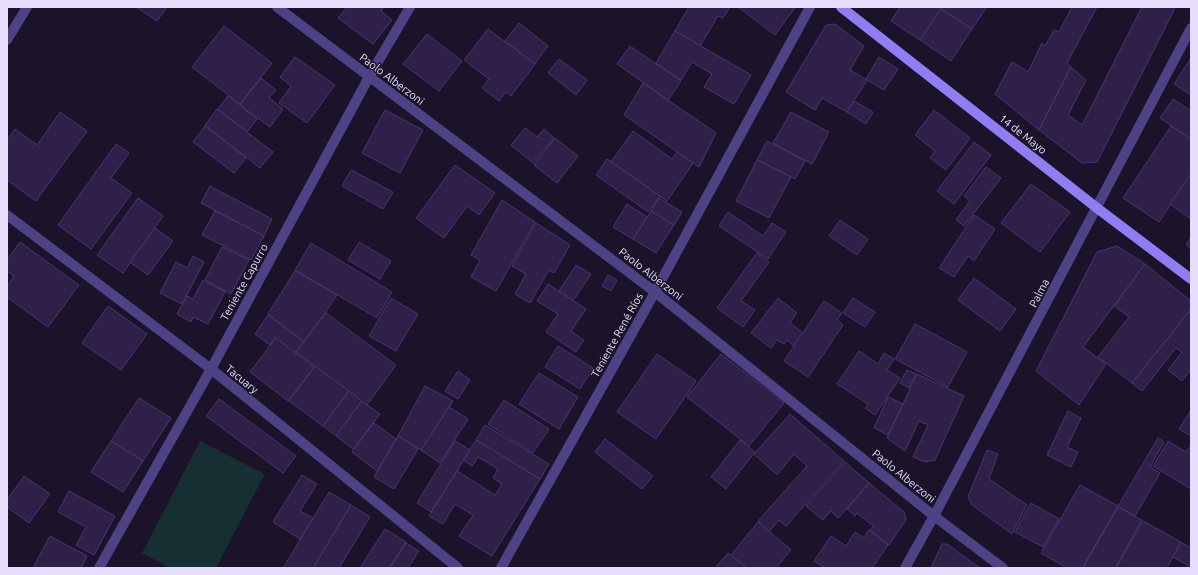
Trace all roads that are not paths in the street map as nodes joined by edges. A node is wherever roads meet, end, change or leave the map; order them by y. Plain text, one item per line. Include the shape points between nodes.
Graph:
1 (27, 7) edge
2 (277, 7) edge
3 (410, 7) edge
4 (810, 7) edge
5 (841, 7) edge
6 (1191, 28) edge
7 (7, 40) edge
8 (369, 77) junction
9 (1097, 208) junction
10 (7, 215) edge
11 (1191, 279) edge
12 (655, 292) junction
13 (211, 369) junction
14 (934, 516) junction
15 (99, 568) edge
16 (458, 568) edge
17 (501, 568) edge
18 (905, 568) edge
19 (1003, 568) edge

1 - 7 street
2 - 8 street, Paolo Alberzoni
3 - 8 street, Teniente Capurro
4 - 12 street, Teniente René Ríos
5 - 9 main road, 14 de Mayo
6 - 9 street, Palma
8 - 12 street, Paolo Alberzoni
8 - 13 street, Teniente Capurro
9 - 11 main road, 14 de Mayo
9 - 14 street, Palma
10 - 13 street, Tacuary
12 - 14 street, Paolo Alberzoni
12 - 17 street, Teniente René Ríos
13 - 15 street, Teniente Capurro
13 - 16 street, Tacuary
14 - 18 street, Palma
14 - 19 street, Paolo Alberzoni

